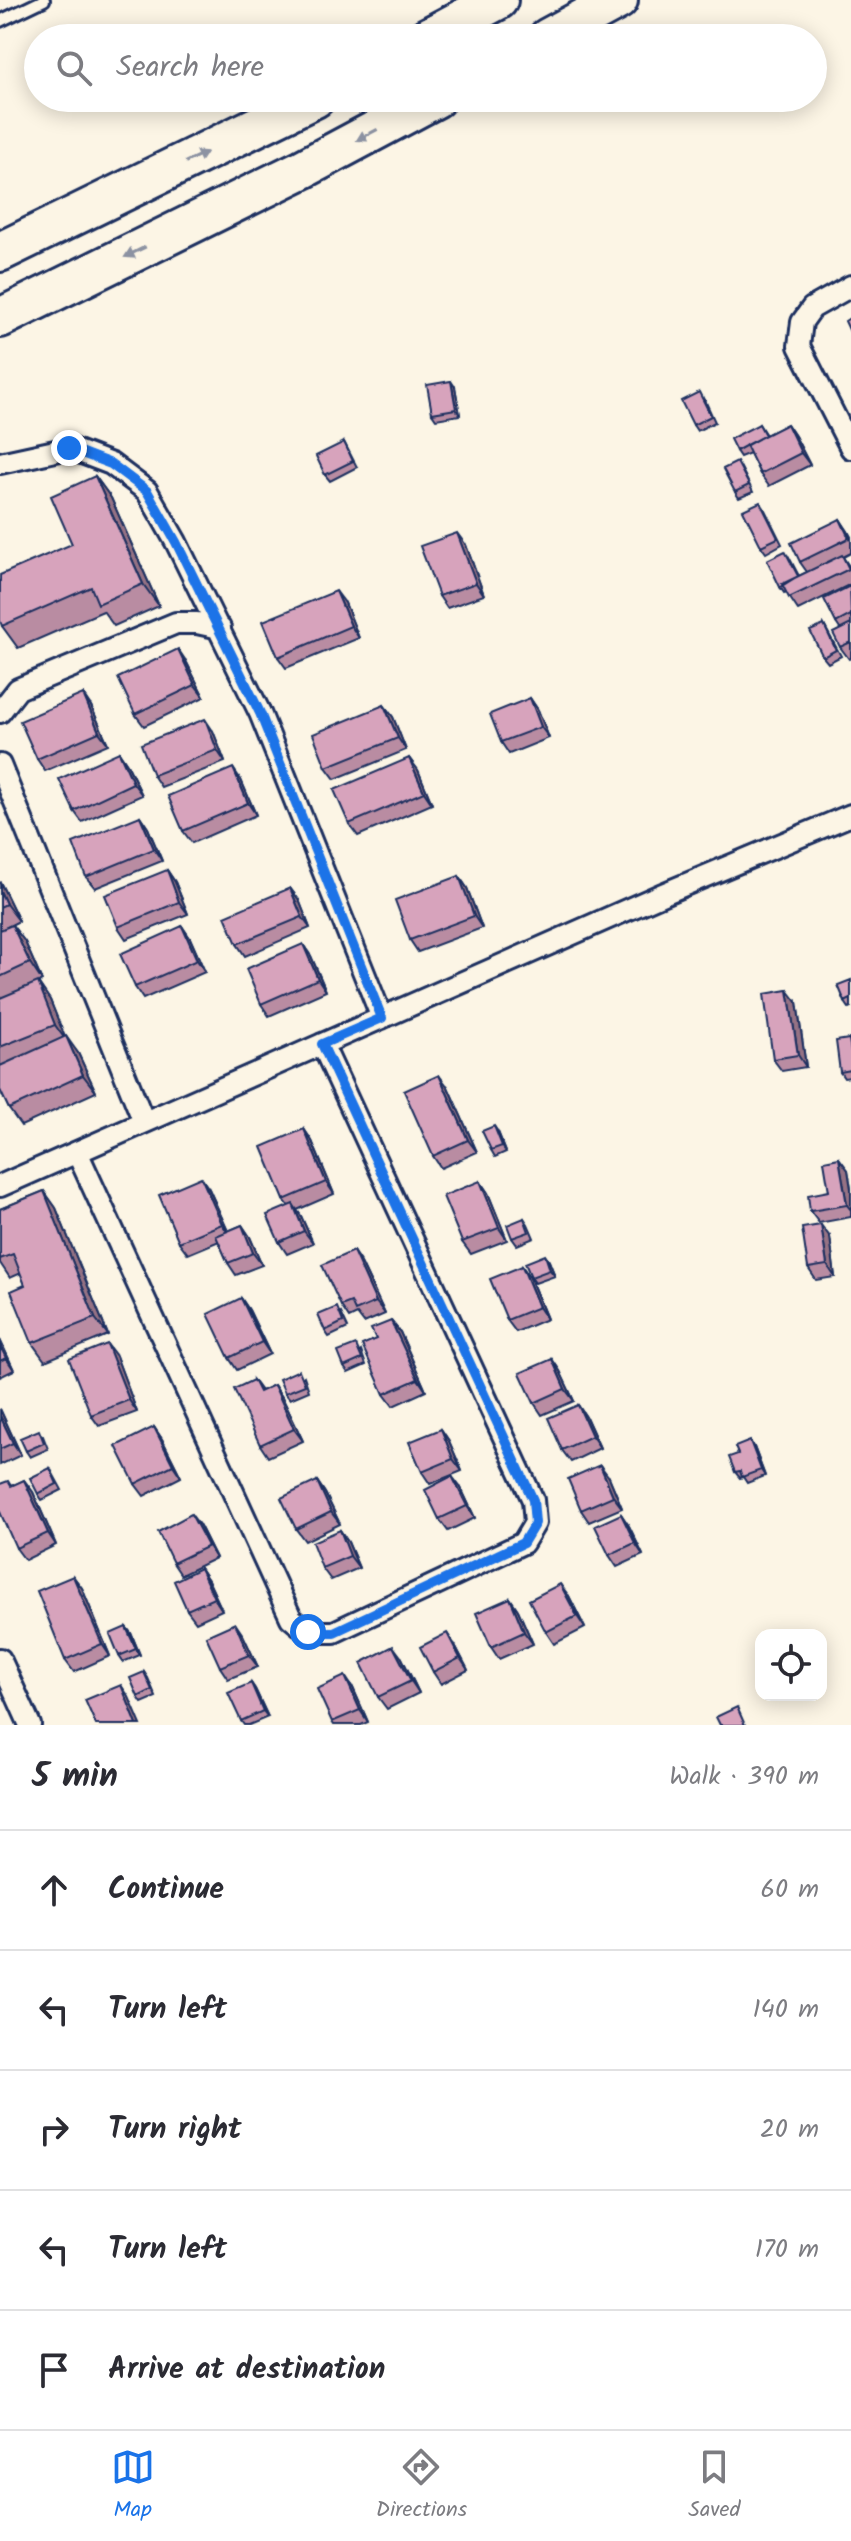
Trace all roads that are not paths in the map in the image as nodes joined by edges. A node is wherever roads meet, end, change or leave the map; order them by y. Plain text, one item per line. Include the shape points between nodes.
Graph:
1 (44, 0) edge
2 (498, 0) edge
3 (618, 0) edge
4 (0, 21) edge
5 (453, 24) edge
6 (574, 24) edge
7 (286, 112) edge
8 (410, 112) edge
9 (0, 252) edge
10 (851, 286) edge
11 (0, 318) edge
12 (851, 448) edge
13 (0, 463) edge
14 (220, 628) junction
15 (0, 712) edge
16 (0, 765) edge
17 (851, 815) edge
18 (382, 1018) junction
19 (322, 1044) junction
20 (144, 1122) junction
21 (77, 1152) junction
22 (0, 1186) edge
23 (0, 1659) edge
24 (30, 1725) edge

1 - 4 lane
2 - 5 highway
3 - 6 highway
9 -> 7 highway
8 -> 11 highway
10 - 12 street via 812,308 802,322 799,346
13 - 14 street via 69,448 111,464 147,491
14 - 15 street via 176,623 18,689
14 - 18 street via 260,713
16 - 20 street
17 - 18 street
18 - 19 street
19 - 20 street
19 - 21 street via 533,1500 535,1523 523,1543 334,1632 308,1632 291,1618
20 - 21 street
21 - 22 street
23 - 24 street

